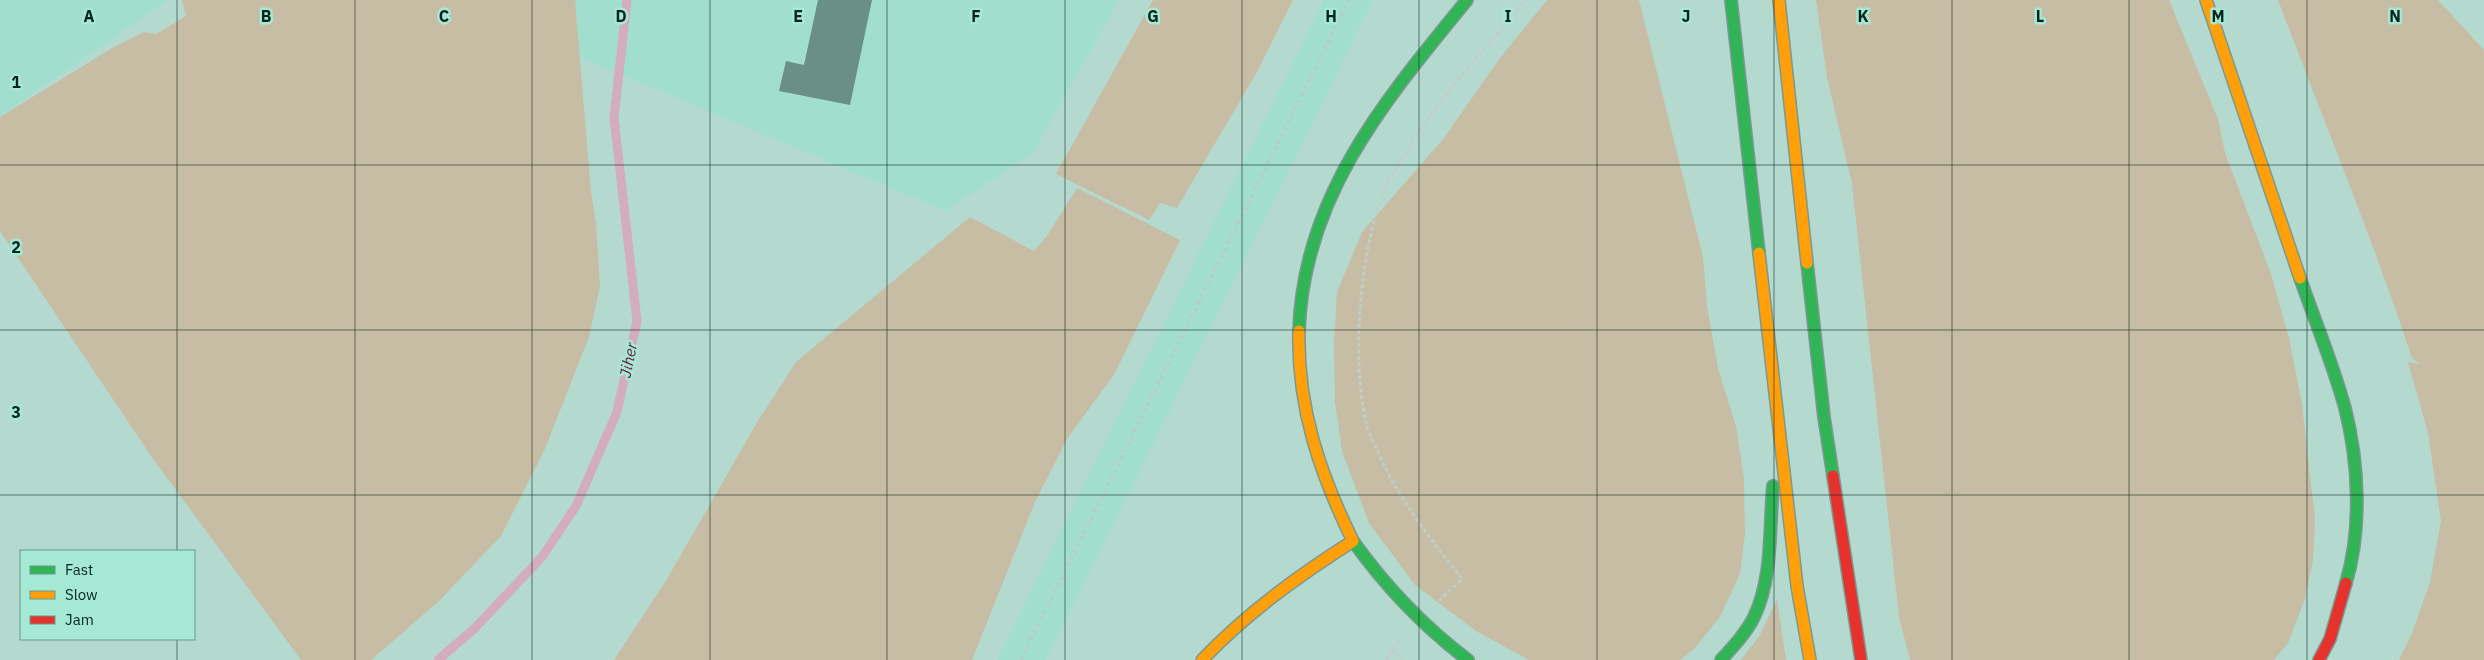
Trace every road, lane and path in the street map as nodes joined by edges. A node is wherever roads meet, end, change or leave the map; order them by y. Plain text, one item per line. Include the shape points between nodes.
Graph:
1 (1467, 0) edge
2 (1526, 0) edge
3 (1730, 0) edge
4 (1779, 0) edge
5 (2206, 0) edge
6 (1778, 432) junction
7 (1353, 541) junction
8 (1848, 563) junction
9 (1462, 580) dead end
10 (1870, 634) dead end
11 (1392, 650) dead end
12 (1202, 660) edge
13 (1403, 660) edge
14 (1468, 660) edge
15 (1721, 660) edge
16 (1810, 660) edge
17 (1861, 660) edge
18 (2320, 660) edge

1 - 7 main road via 1406,75 1342,171 1326,206 1304,279 1298,350 1305,417 1322,480
2 - 9 path via 1416,135 1387,184 1374,222 1365,265 1359,362 1366,423 1395,487
3 - 6 main road
4 - 8 main road via 1824,417
5 - 18 main road via 2345,409 2358,493 2354,542 2352,562 2330,639
6 - 15 main road via 1764,585 1754,615 1740,639
6 - 16 main road via 1797,586
7 - 12 main road via 1274,592 1225,634
7 - 14 main road via 1400,603
8 - 10 main road
8 - 17 main road
11 - 13 path

